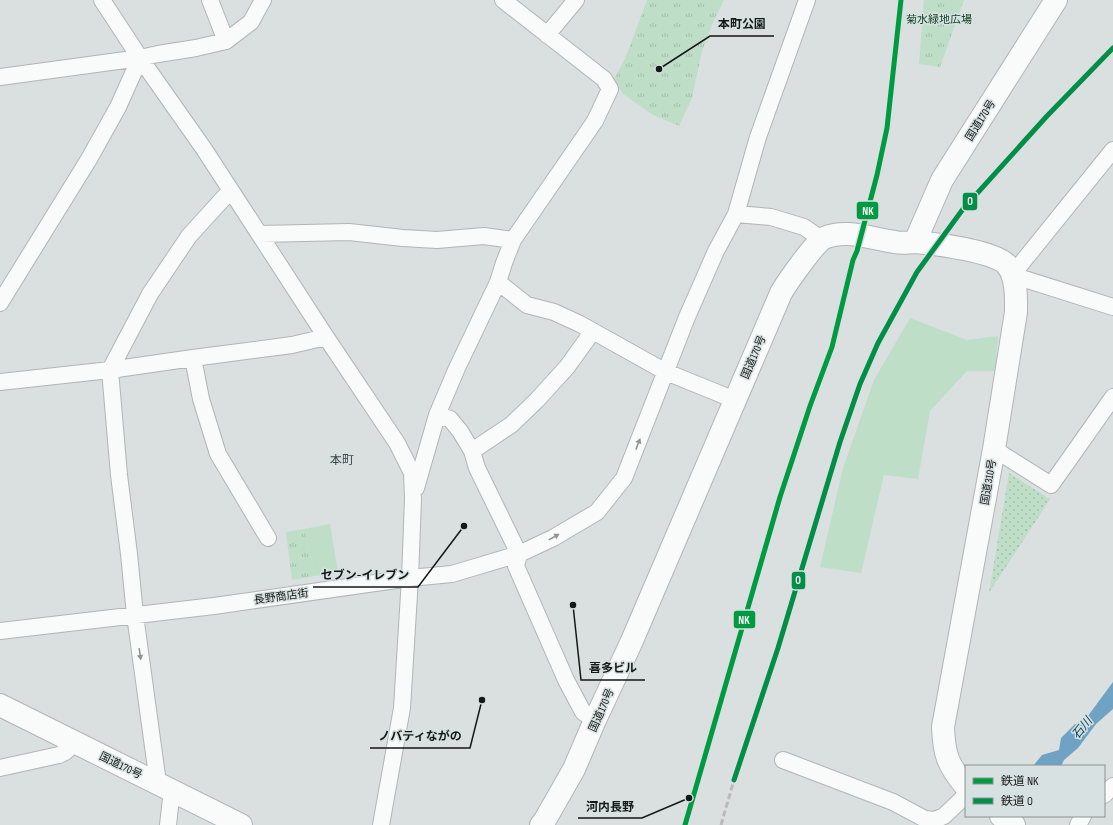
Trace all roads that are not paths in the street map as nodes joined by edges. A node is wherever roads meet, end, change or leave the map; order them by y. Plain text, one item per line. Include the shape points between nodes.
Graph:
1 (102, 0) edge
2 (210, 0) edge
3 (263, 0) edge
4 (503, 0) edge
5 (576, 0) edge
6 (807, 0) edge
7 (1056, 0) edge
8 (547, 35) junction
9 (226, 41) junction
10 (140, 58) junction
11 (0, 77) edge
12 (1113, 150) edge
13 (230, 191) junction
14 (736, 214) junction
15 (260, 234) junction
16 (821, 239) junction
17 (513, 240) junction
18 (915, 242) junction
19 (1012, 274) junction
20 (498, 282) junction
21 (0, 303) edge
22 (1113, 307) edge
23 (593, 330) junction
24 (326, 337) junction
25 (193, 358) junction
26 (110, 370) junction
27 (666, 372) junction
28 (0, 382) edge
29 (1113, 397) edge
30 (735, 400) junction
31 (438, 415) junction
32 (994, 449) junction
33 (472, 451) junction
34 (413, 499) junction
35 (268, 538) dead end
36 (519, 554) junction
37 (410, 578) junction
38 (135, 615) junction
39 (0, 631) edge
40 (0, 705) edge
41 (595, 720) junction
42 (76, 742) junction
43 (783, 760) dead end
44 (0, 768) edge
45 (965, 786) edge
46 (1113, 786) edge
47 (165, 787) junction
48 (1105, 794) edge
49 (965, 796) edge
50 (1002, 817) edge
51 (923, 822) edge
52 (168, 825) edge
53 (241, 825) edge
54 (381, 825) edge
55 (541, 825) edge
56 (1014, 825) edge

1 - 10 street
2 - 9 street
3 - 9 street via 251,22
4 - 8 street
5 - 8 street
6 - 14 street, 長野商店街 via 758,137
7 - 18 highway, 国道170号 via 942,180
8 - 17 street via 604,79 610,89 595,121
9 - 10 street
10 - 11 street
10 - 13 street via 204,149
10 - 21 street via 118,107 89,159
12 - 19 street
13 - 15 street
13 - 26 street via 189,236 150,294
14 - 16 street via 771,217 804,227
14 - 27 street, 長野商店街 via 716,251
15 - 17 street via 349,232 438,240 484,236
15 - 24 street
16 - 18 highway via 842,233 897,243
16 - 30 highway, 国道170号 via 781,293
17 - 20 street
18 - 19 highway, 国道310号 via 962,248 998,258 1007,265
19 - 22 street
19 - 32 highway, 国道310号 via 1016,312
20 - 23 street via 527,305 554,312
20 - 31 street via 457,368
23 - 27 street
23 - 33 street via 567,367 511,426
24 - 25 street via 292,345
24 - 34 street via 397,443 412,473
25 - 26 street
25 - 35 street via 201,399 218,454
26 - 28 street
26 - 38 street
27 - 30 street
36 -> 27 street, 長野商店街 via 553,538 597,512 624,478
29 - 32 street via 1051,485
30 - 41 highway, 国道170号 via 632,643
31 - 33 street via 450,419
31 - 34 street
32 - 45 highway, 国道310号 via 943,727 947,759
33 - 36 street via 477,468
34 - 37 street
36 - 37 street, 長野商店街 via 452,574
36 - 41 street via 516,566 555,655 582,710
37 - 38 street, 長野商店街
37 - 54 street via 402,708
38 - 39 street, 長野商店街
38 -> 47 street
40 - 42 highway, 国道170号
41 - 55 highway, 国道170号 via 574,769
42 - 44 street via 59,755
42 - 47 highway, 国道170号
43 - 51 street via 893,802
46 - 48 street
47 - 52 street
47 - 53 highway, 国道170号
49 - 51 street via 944,816
50 - 56 highway

